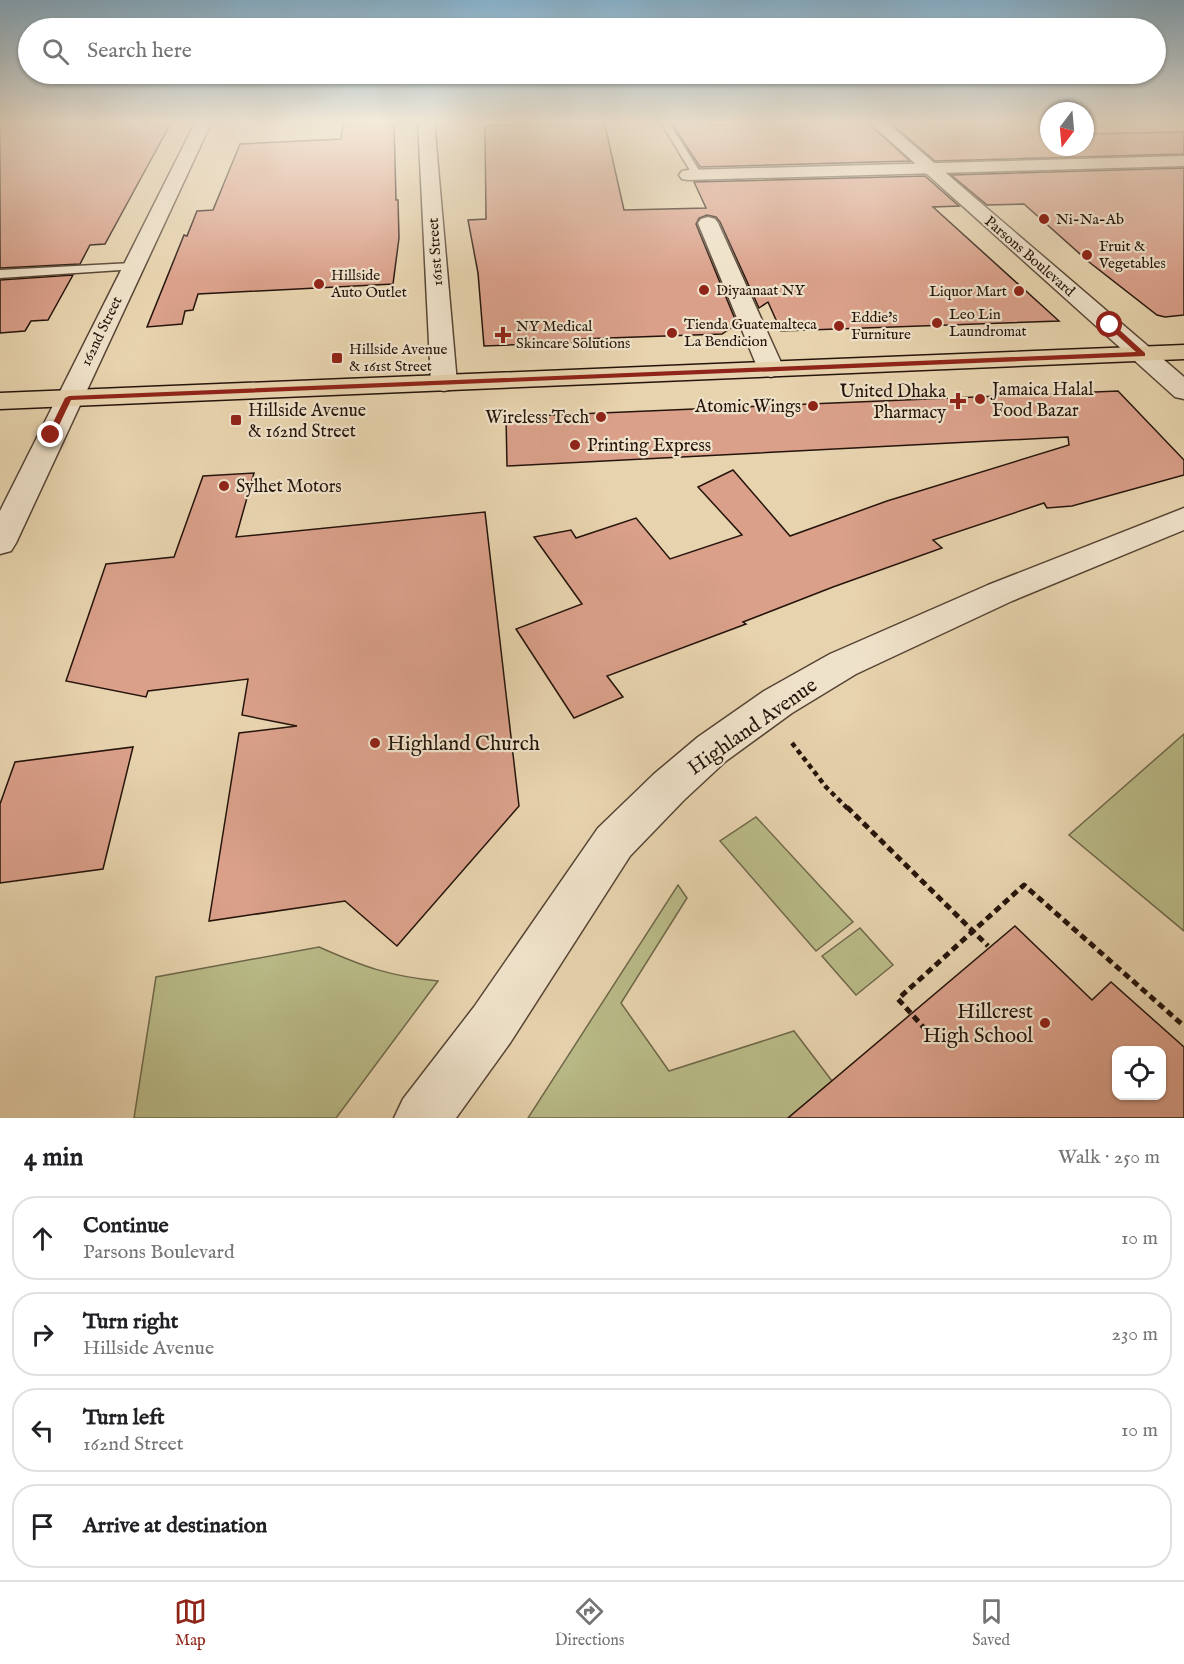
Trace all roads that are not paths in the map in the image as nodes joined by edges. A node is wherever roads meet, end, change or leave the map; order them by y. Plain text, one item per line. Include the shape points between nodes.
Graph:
1 (178, 173) edge
2 (430, 173) edge
3 (747, 173) edge
4 (936, 173) edge
5 (693, 175) edge
6 (708, 223) dead end
7 (132, 267) junction
8 (0, 274) edge
9 (1184, 352) edge
10 (1143, 354) junction
11 (771, 369) junction
12 (444, 383) junction
13 (1184, 391) edge
14 (69, 398) junction
15 (0, 401) edge
16 (1184, 518) edge
17 (0, 543) edge
18 (422, 1118) edge

1 - 7 street, 162nd Street
2 - 12 street, 161st Street
3 - 5 street
4 - 10 street, Parsons Boulevard
6 - 11 street
7 - 8 lane
7 - 14 street, 162nd Street
9 - 10 main road
10 - 11 main road
10 - 13 street, Parsons Boulevard
11 - 12 main road
12 - 14 main road
14 - 15 main road
14 - 17 street, 162nd Street
16 - 18 street, Highland Avenue via 1000,593 843,664 778,702 712,749 614,843 492,1025

